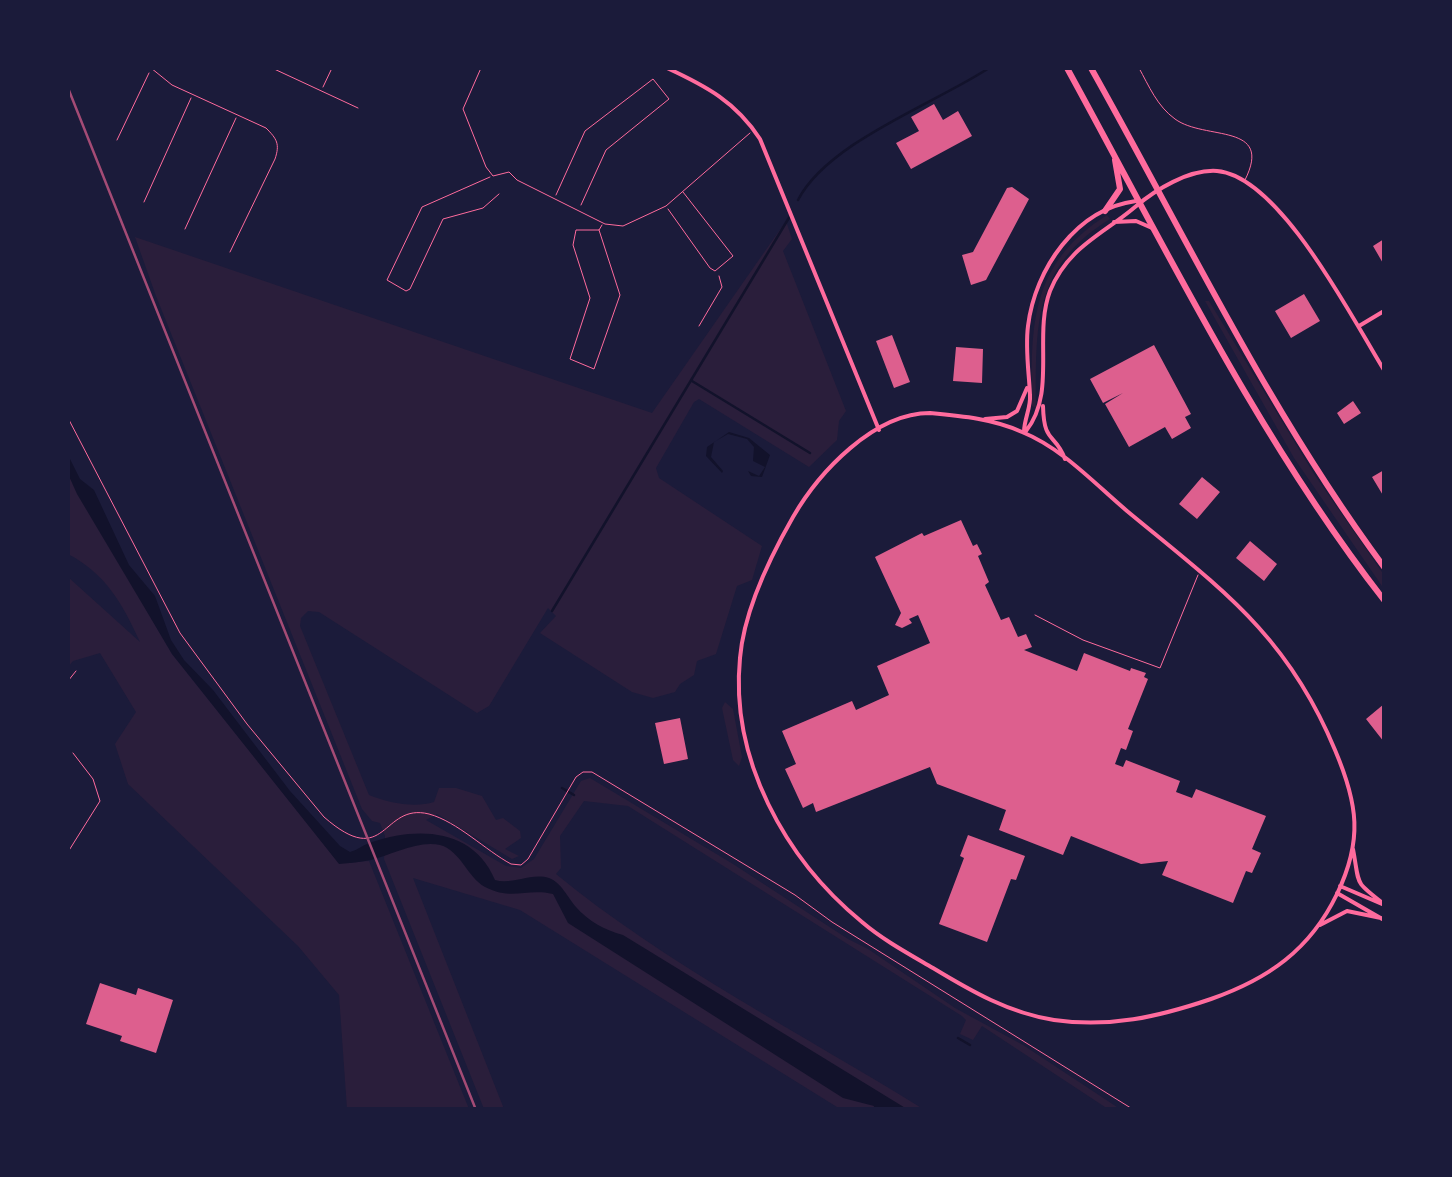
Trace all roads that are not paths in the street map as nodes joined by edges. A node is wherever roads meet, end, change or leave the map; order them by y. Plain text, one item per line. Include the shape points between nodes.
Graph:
1 (272, 68) edge
2 (332, 68) edge
3 (481, 68) edge
4 (666, 68) edge
5 (1067, 68) edge
6 (1091, 68) edge
7 (1138, 68) edge
8 (151, 69) edge
9 (322, 90) junction
10 (193, 95) junction
11 (358, 108) dead end
12 (238, 115) junction
13 (754, 130) junction
14 (116, 140) dead end
15 (1115, 159) junction
16 (494, 176) junction
17 (1245, 180) junction
18 (682, 191) junction
19 (1160, 191) junction
20 (499, 194) dead end
21 (555, 197) junction
22 (1141, 201) junction
23 (144, 202) dead end
24 (666, 206) junction
25 (579, 208) junction
26 (1105, 211) junction
27 (1114, 222) junction
28 (603, 223) junction
29 (185, 229) dead end
30 (599, 230) junction
31 (1158, 231) junction
32 (230, 252) dead end
33 (1384, 310) edge
34 (1358, 326) junction
35 (1384, 370) edge
36 (1028, 383) junction
37 (1042, 398) junction
38 (986, 420) junction
39 (879, 430) junction
40 (1024, 432) junction
41 (1065, 459) junction
42 (1384, 567) edge
43 (1200, 571) junction
44 (1384, 600) edge
45 (1035, 615) dead end
46 (76, 672) dead end
47 (68, 681) edge
48 (68, 747) edge
49 (73, 752) junction
50 (68, 762) edge
51 (1353, 849) junction
52 (68, 852) edge
53 (1340, 886) junction
54 (1338, 893) junction
55 (1384, 904) edge
56 (1383, 919) edge
57 (1320, 926) junction

1 - 9 lane
2 - 9 lane
3 - 16 lane via 462,109
4 - 13 street via 724,97
5 - 15 main road
6 - 19 main road
7 - 17 lane via 1174,118 1248,142 1254,160
8 - 10 lane
8 - 14 lane
9 - 11 lane
10 - 12 lane
10 - 23 lane
12 - 29 lane
12 - 32 lane via 266,128 279,148
13 - 18 lane
13 - 39 street
15 - 22 main road
15 - 26 main road via 1120,188
16 - 20 lane via 422,207 389,283 410,289 443,219 483,208
16 - 21 lane via 510,172
17 - 19 street via 1207,171
17 - 34 street via 1316,257
18 - 24 lane
18 - 24 lane via 733,256 715,271
19 - 22 street
19 - 42 main road via 1274,397
21 - 25 lane
21 - 25 lane via 586,132 653,79 669,100 606,150
22 - 26 street
22 - 27 street
22 - 31 main road
24 - 28 lane via 622,226
25 - 28 lane
26 - 36 street via 1069,238 1040,280 1027,329
27 - 31 street via 1136,220
27 - 37 street via 1080,247 1050,291 1042,319
28 - 30 lane
30 - 30 lane via 576,230 573,245 590,298 570,359 594,368 620,295
31 - 44 main road via 1278,444
33 - 34 street
34 - 35 street
36 - 38 street via 1018,412
36 - 40 street
37 - 40 street
37 - 41 street via 1046,436
38 - 39 street via 920,413
38 - 40 street
39 - 57 street via 832,463 801,502 757,593 740,656 740,711 753,769 786,835 828,890 882,937 974,992 1022,1013 1087,1023 1164,1015 1252,983 1279,967
40 - 41 street
41 - 43 street
43 - 45 lane via 1160,668
43 - 51 street via 1264,630 1306,688 1350,788
46 - 47 lane
48 - 49 lane
49 - 50 lane
49 - 52 lane via 100,800
51 - 53 street
51 - 55 street via 1358,881
53 - 54 street
53 - 55 street
54 - 56 street
54 - 57 street
56 - 57 street via 1347,911

